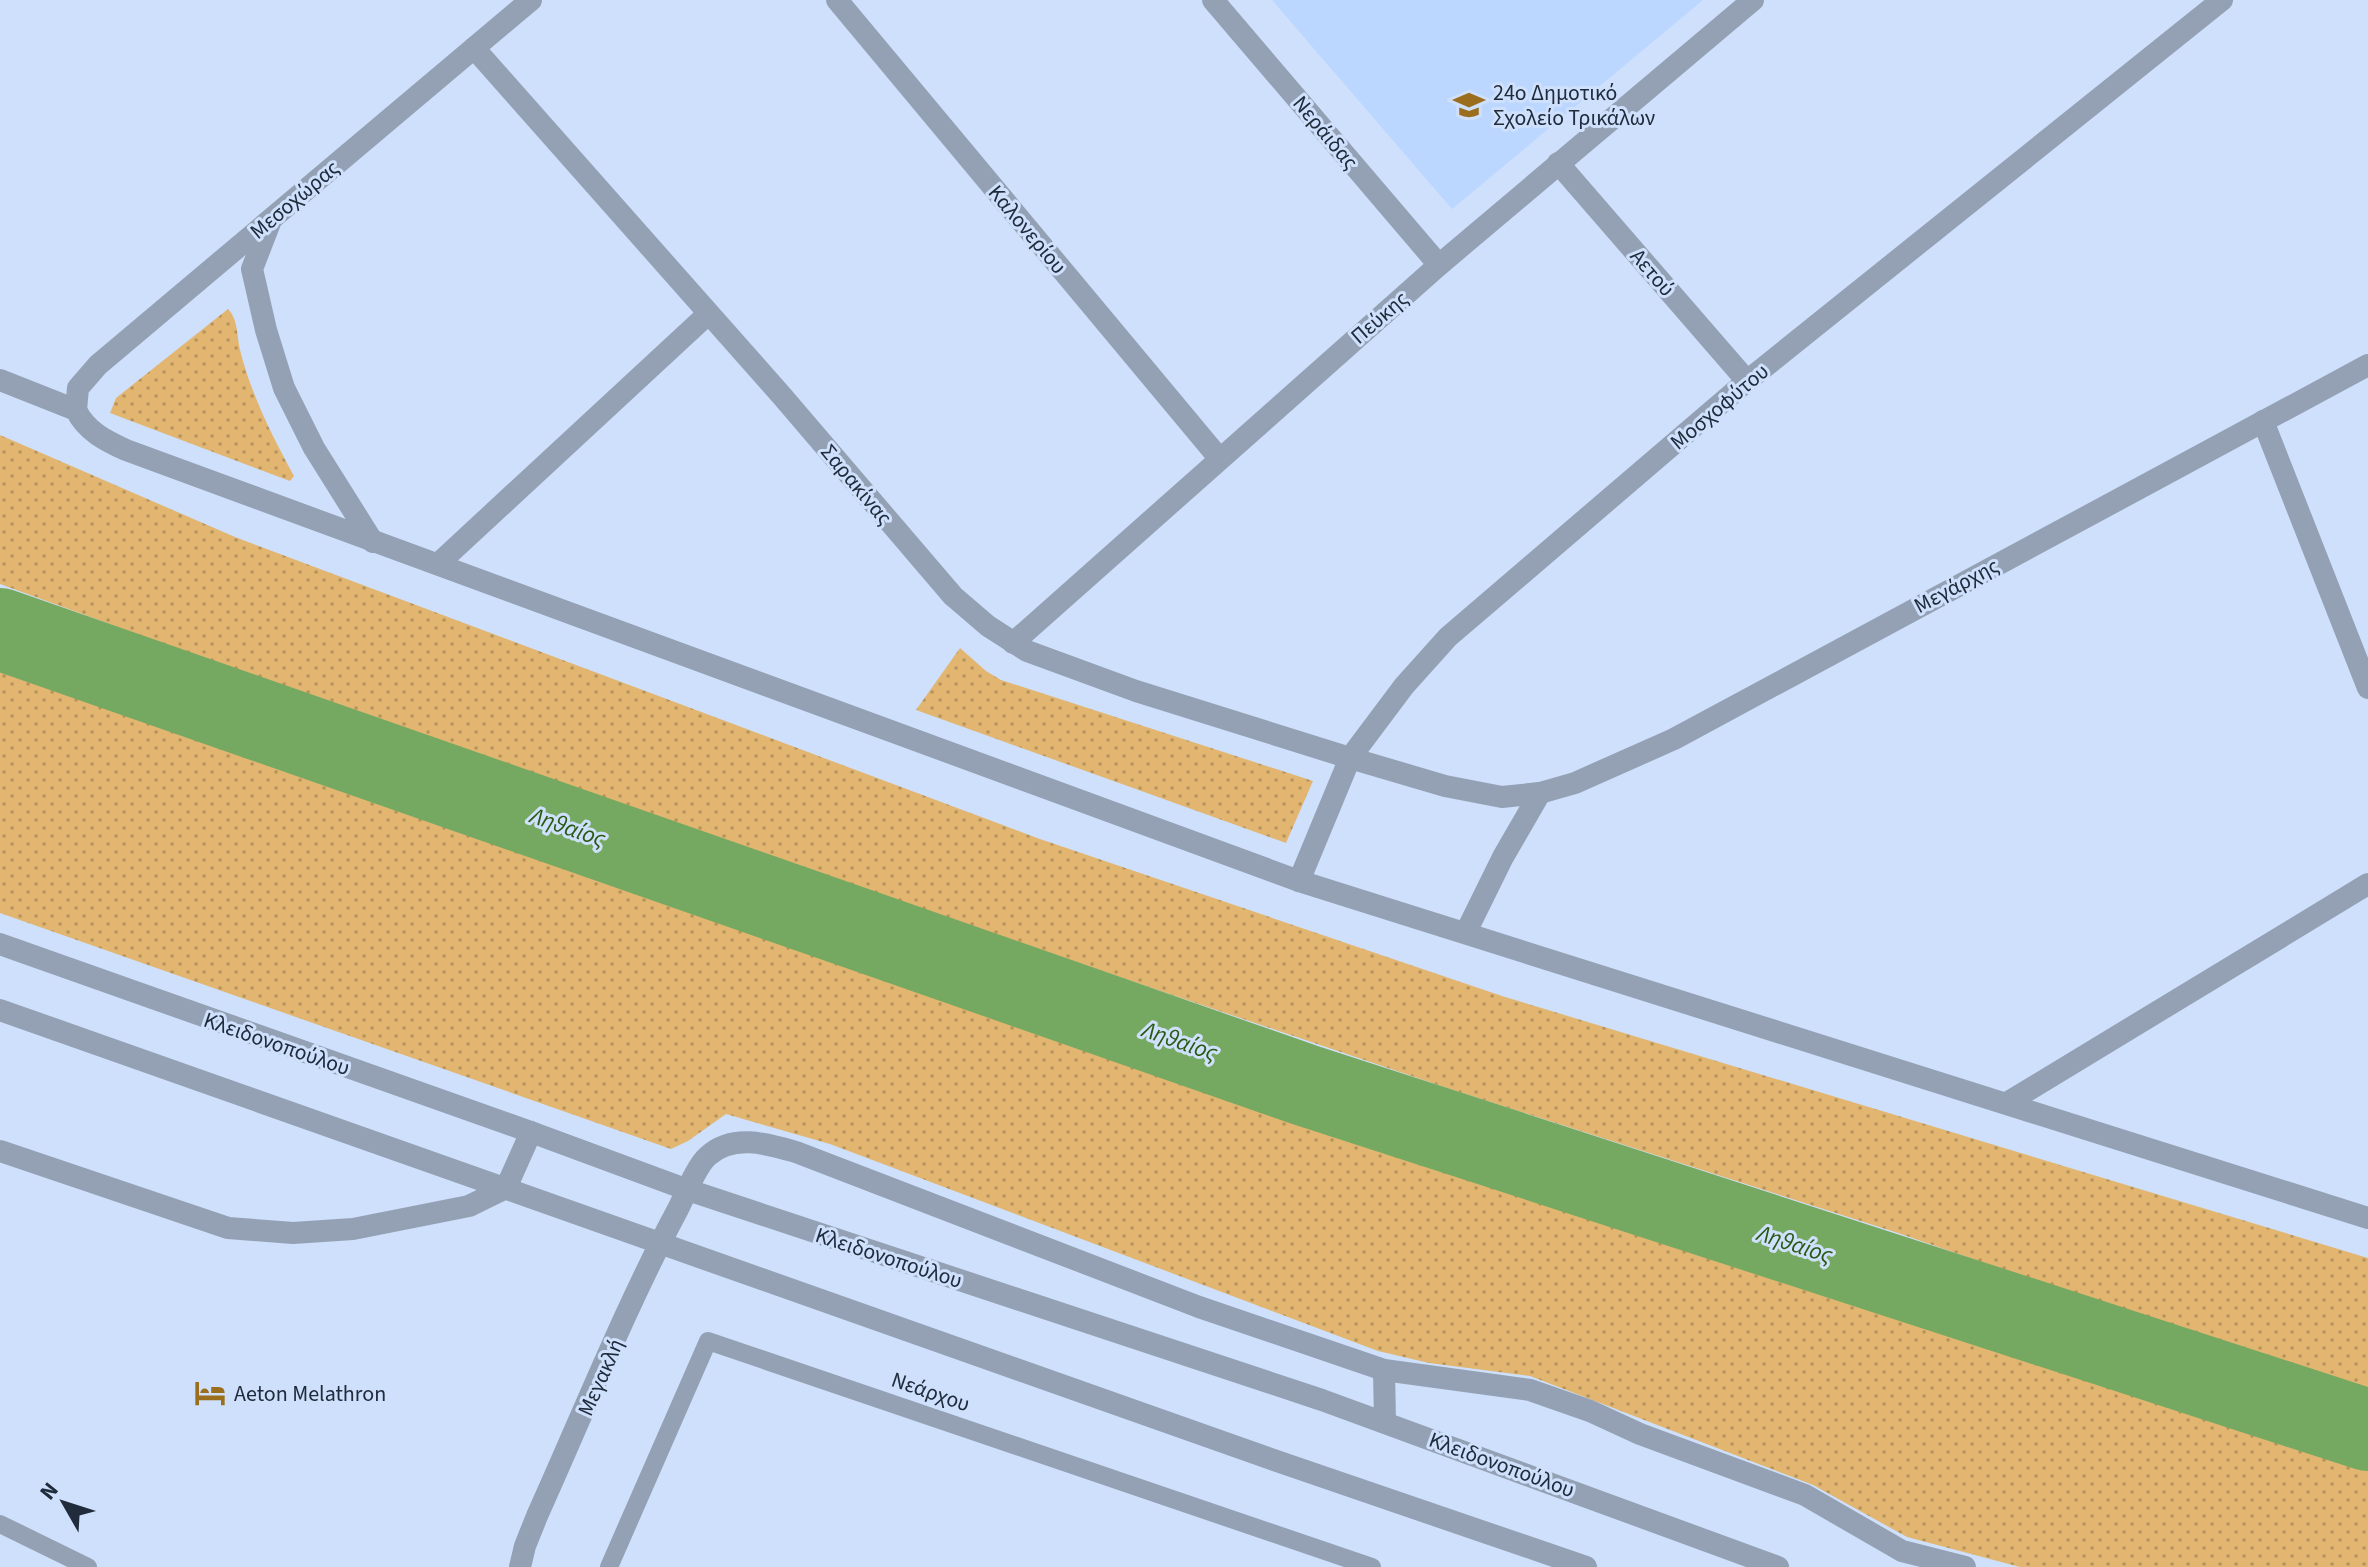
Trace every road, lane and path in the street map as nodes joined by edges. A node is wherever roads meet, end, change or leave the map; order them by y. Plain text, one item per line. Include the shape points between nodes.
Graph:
1 (531, 0) edge
2 (837, 0) edge
3 (1213, 0) edge
4 (1753, 0) edge
5 (2222, 0) edge
6 (474, 48) junction
7 (1558, 163) junction
8 (271, 218) junction
9 (1439, 265) junction
10 (708, 314) junction
11 (2368, 365) edge
12 (0, 380) edge
13 (1747, 381) junction
14 (76, 410) junction
15 (2263, 421) junction
16 (1219, 458) junction
17 (373, 542) junction
18 (438, 564) junction
19 (1013, 643) junction
20 (2368, 688) edge
21 (1350, 758) junction
22 (1540, 793) junction
23 (1299, 881) junction
24 (2368, 884) edge
25 (1466, 932) junction
26 (0, 944) edge
27 (0, 1010) edge
28 (2007, 1103) junction
29 (531, 1132) junction
30 (0, 1151) edge
31 (506, 1188) junction
32 (688, 1190) junction
33 (2368, 1218) edge
34 (659, 1244) junction
35 (1384, 1370) junction
36 (1385, 1422) junction
37 (0, 1524) edge
38 (88, 1567) edge
39 (520, 1567) edge
40 (609, 1567) edge
41 (1372, 1567) edge
42 (1586, 1567) edge
43 (1778, 1567) edge
44 (1965, 1567) edge

1 - 6 street, Μεσοχώρας
2 - 16 street, Καλονερίου
3 - 9 street, Νεράιδας
4 - 7 street, Πεύκης
5 - 13 street, Μοσχοφύτου
6 - 8 street, Μεσοχώρας
6 - 10 street, Σαρακίνας
7 - 9 street, Πεύκης
7 - 13 street, Αετού
8 - 14 street, Μεσοχώρας via 90,373 78,388
8 - 17 street via 252,269 280,373 314,448
9 - 16 street, Πεύκης
10 - 18 street
10 - 19 street, Σαρακίνας via 953,596
11 - 15 street, Μεγάρχης
12 - 14 street
13 - 21 street, Μοσχοφύτου via 1448,637
14 - 17 street via 86,426 115,445
15 - 20 street
15 - 22 street, Μεγάρχης via 1674,739
16 - 19 street, Πεύκης
17 - 18 street
18 - 23 street
19 - 21 street, Σαρακίνας via 1050,662
21 - 22 street, Μεγάρχης via 1479,794
21 - 23 street, Μοσχοφύτου
22 - 25 street
23 - 25 street
24 - 28 street
25 - 28 street
26 - 29 street, Κλειδονοπούλου
27 - 31 street
28 - 33 street
29 - 31 street
29 - 32 street, Κλειδονοπούλου
30 - 31 street via 228,1228 293,1233 353,1229 469,1206
31 - 34 street
32 - 34 street, Μεγακλή
32 - 35 street, Μεγακλή via 707,1156 726,1146 756,1141 1199,1307
32 - 36 street, Κλειδονοπούλου
34 - 39 street, Μεγακλή via 537,1516
34 - 42 street
35 - 36 street
35 - 44 street, Μεγακλή via 1530,1390 1805,1495 1902,1551
36 - 43 street, Κλειδονοπούλου
37 - 38 lane
40 - 41 lane, Νεάρχου via 708,1341

